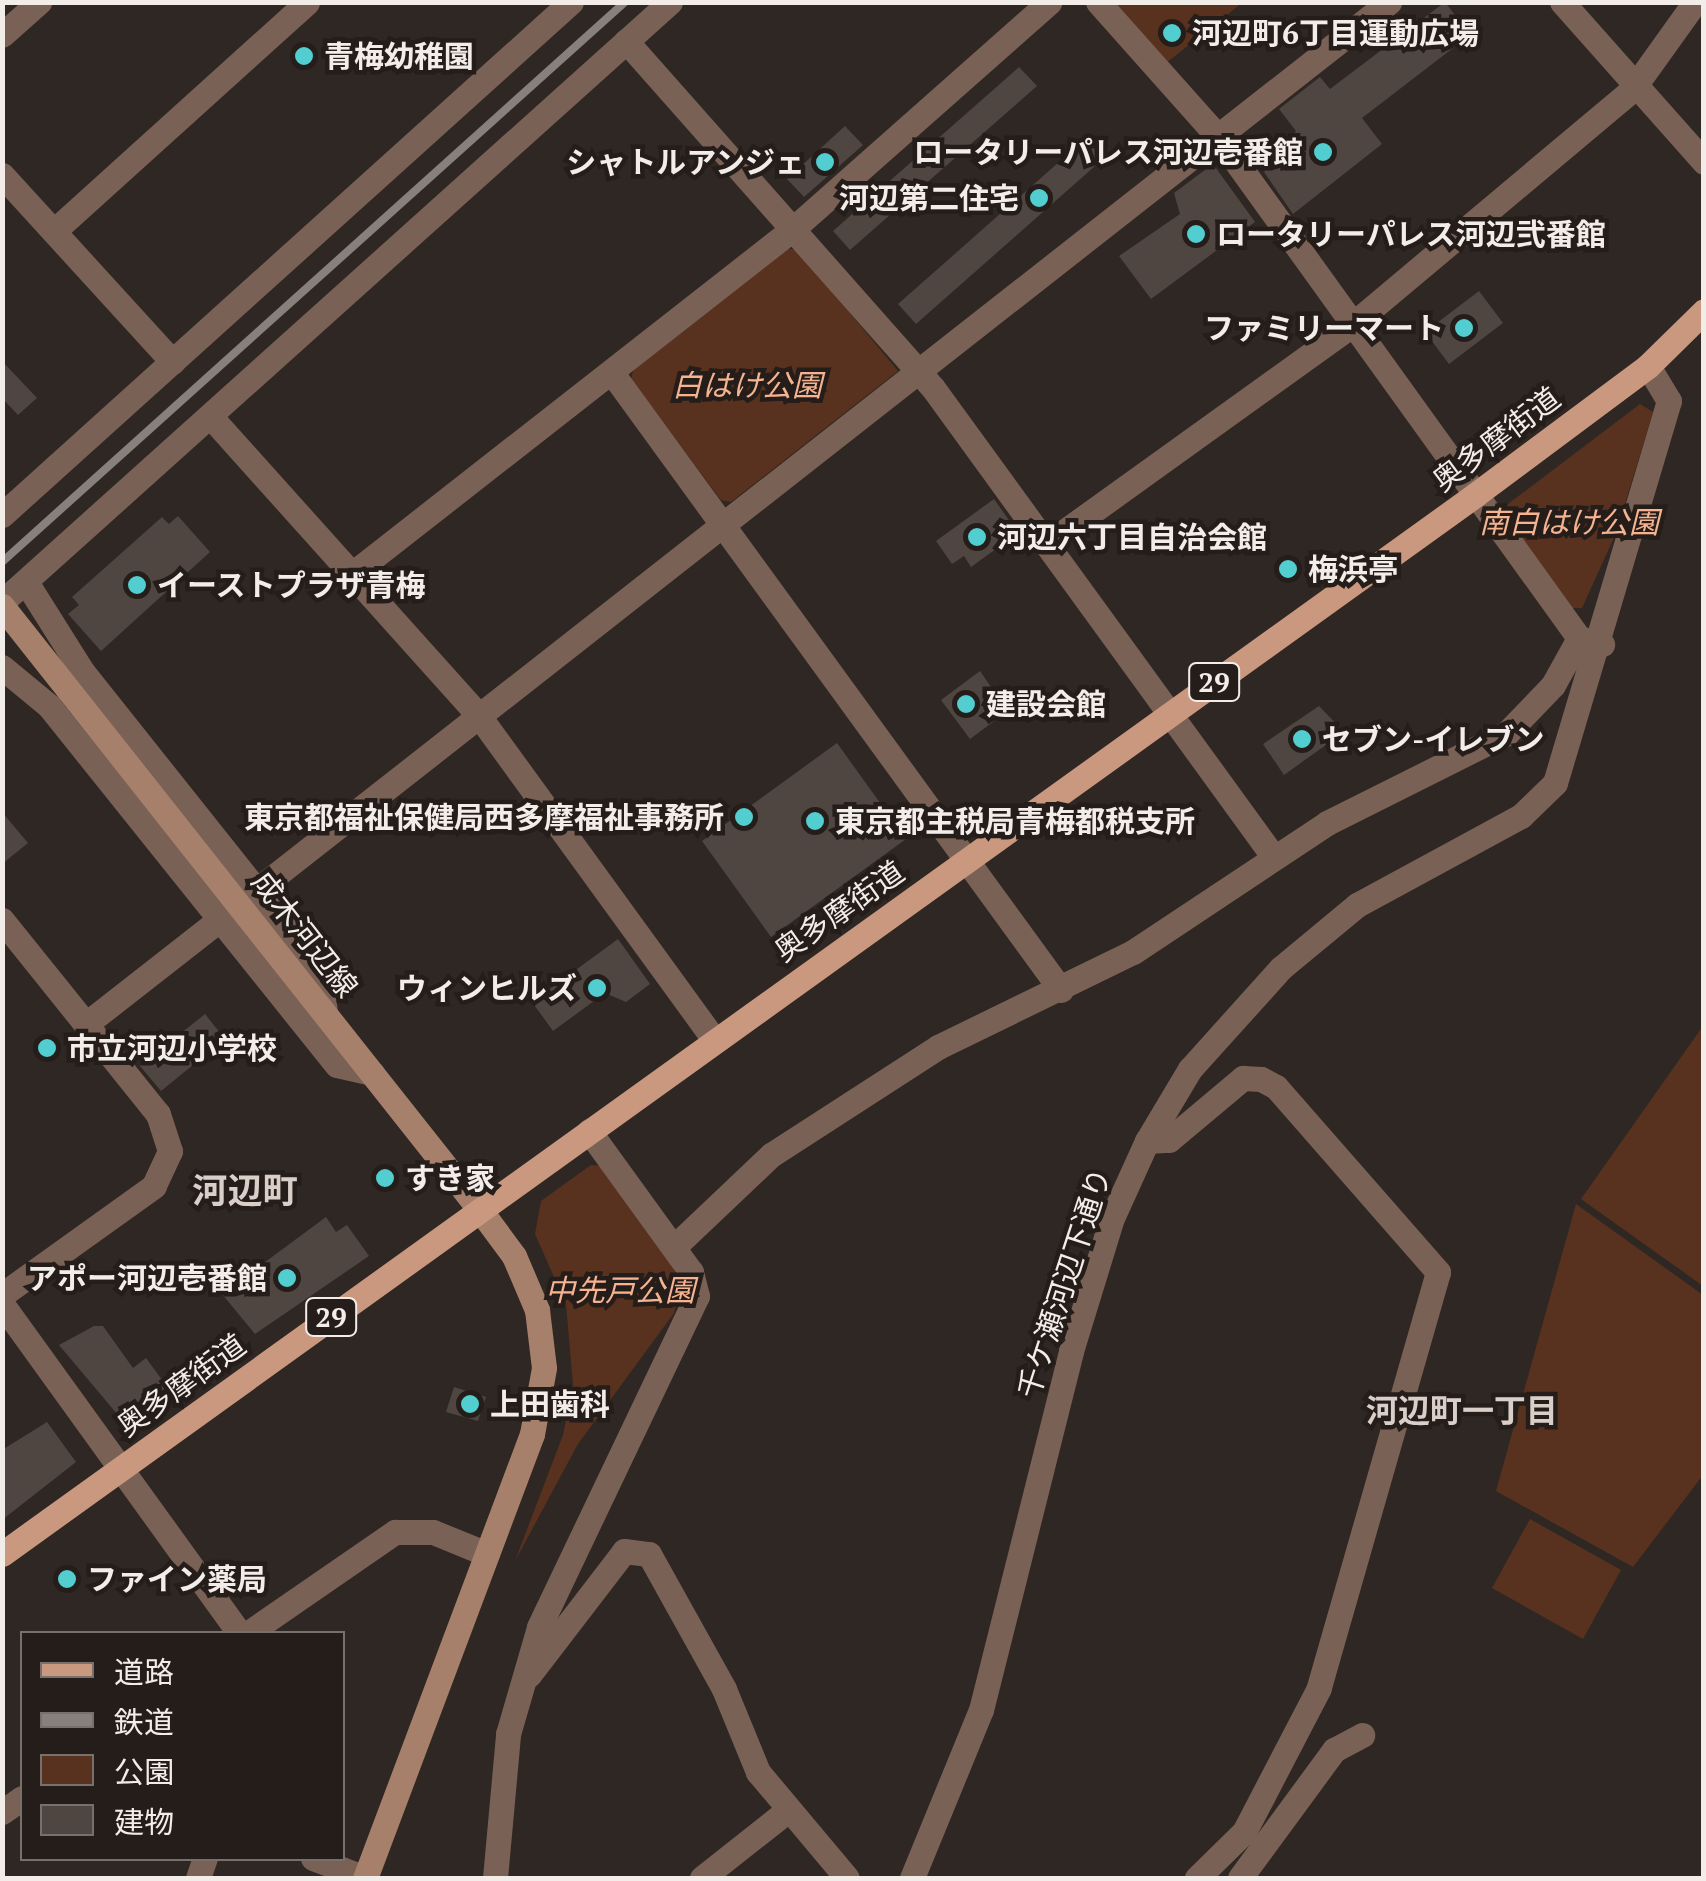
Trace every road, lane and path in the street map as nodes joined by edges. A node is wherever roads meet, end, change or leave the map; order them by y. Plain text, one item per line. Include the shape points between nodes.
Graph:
1 (39, 2) edge
2 (307, 2) edge
3 (571, 2) edge
4 (670, 2) edge
5 (1049, 2) edge
6 (1098, 2) edge
7 (1389, 2) edge
8 (1562, 2) edge
9 (1695, 2) edge
10 (2, 35) edge
11 (626, 42) junction
12 (1632, 90) junction
13 (1219, 138) junction
14 (1704, 162) edge
15 (2, 175) edge
16 (794, 228) junction
17 (54, 231) junction
18 (1704, 311) edge
19 (1353, 324) junction
20 (173, 362) junction
21 (1648, 366) junction
22 (920, 372) junction
23 (612, 374) junction
24 (210, 416) junction
25 (1475, 495) junction
26 (2, 515) edge
27 (722, 526) junction
28 (1048, 544) junction
29 (352, 574) junction
30 (12, 594) edge
31 (1591, 641) junction
32 (2, 666) edge
33 (1169, 714) junction
34 (479, 716) junction
35 (1274, 856) junction
36 (965, 862) junction
37 (257, 890) junction
38 (2, 920) edge
39 (220, 920) junction
40 (1061, 990) junction
41 (325, 1012) junction
42 (86, 1024) junction
43 (714, 1040) junction
44 (372, 1074) junction
45 (589, 1131) junction
46 (1147, 1141) junction
47 (480, 1210) junction
48 (674, 1247) junction
49 (2, 1295) edge
50 (2, 1304) edge
51 (122, 1468) junction
52 (2, 1554) edge
53 (487, 1554) junction
54 (242, 1631) edge
55 (248, 1631) edge
56 (523, 1682) junction
57 (1362, 1735) dead end
58 (788, 1810) junction
59 (321, 1861) edge
60 (365, 1878) edge
61 (494, 1878) edge
62 (702, 1878) edge
63 (847, 1878) edge
64 (912, 1878) edge
65 (1197, 1878) edge
66 (1240, 1878) edge

1 - 10 street
2 - 17 street
3 - 20 street
4 - 11 street
5 - 16 street
6 - 13 street
7 - 13 street
8 - 12 street
9 - 12 street
11 - 16 street
11 - 24 street
12 - 14 street
12 - 19 street
13 - 19 street
13 - 22 street
15 - 17 street
16 - 22 street
16 - 23 street
17 - 20 street
18 - 21 main road, 奥多摩街道 / 29
19 - 25 street
19 - 28 street
20 - 26 street
21 - 25 main road, 奥多摩街道 / 29
21 - 31 street, 千ケ瀬河辺下通り via 1669,401
22 - 27 street
22 - 28 street
23 - 27 street
23 - 29 street
24 - 29 street
24 - 30 street
25 - 31 street
25 - 33 main road, 奥多摩街道 / 29
27 - 34 street
27 - 36 street
28 - 33 street
29 - 34 street
30 - 37 street
30 - 41 main road, 成木河辺線
31 - 35 street via 1507,733
31 - 46 street, 千ケ瀬河辺下通り via 1542,803 1400,877 1281,968 1200,1056
32 - 39 street via 48,706
33 - 35 street
33 - 36 main road, 奥多摩街道 / 29
34 - 37 street
34 - 43 street
35 - 40 street via 1133,952
36 - 40 street
36 - 43 main road, 奥多摩街道 / 29
37 - 41 street via 320,970
38 - 42 street
39 - 42 street
39 - 44 street via 337,1065
40 - 48 street via 938,1048 771,1155
41 - 44 main road, 成木河辺線
42 - 49 street via 164,1123 168,1164 154,1186
43 - 45 main road, 奥多摩街道 / 29
44 - 47 main road, 成木河辺線
45 - 47 main road, 奥多摩街道 / 29
45 - 48 street
46 - 64 street, 千ケ瀬河辺下通り via 1112,1218 1071,1351 981,1710
46 - 65 street via 1169,1140 1243,1078 1276,1086 1438,1272 1319,1688 1244,1832
47 - 51 main road, 奥多摩街道 / 29
47 - 53 main road, 成木河辺線 via 526,1280 544,1368 532,1434
48 - 56 street via 697,1283 694,1309 570,1553
50 - 51 street
51 - 52 main road, 奥多摩街道 / 29
51 - 54 street
53 - 55 street via 432,1532 395,1532
53 - 60 main road, 成木河辺線
56 - 58 street via 624,1551 649,1554 724,1689 758,1772
56 - 61 street via 495,1824
57 - 66 street via 1334,1750
58 - 62 street
58 - 63 street
59 - 60 street

